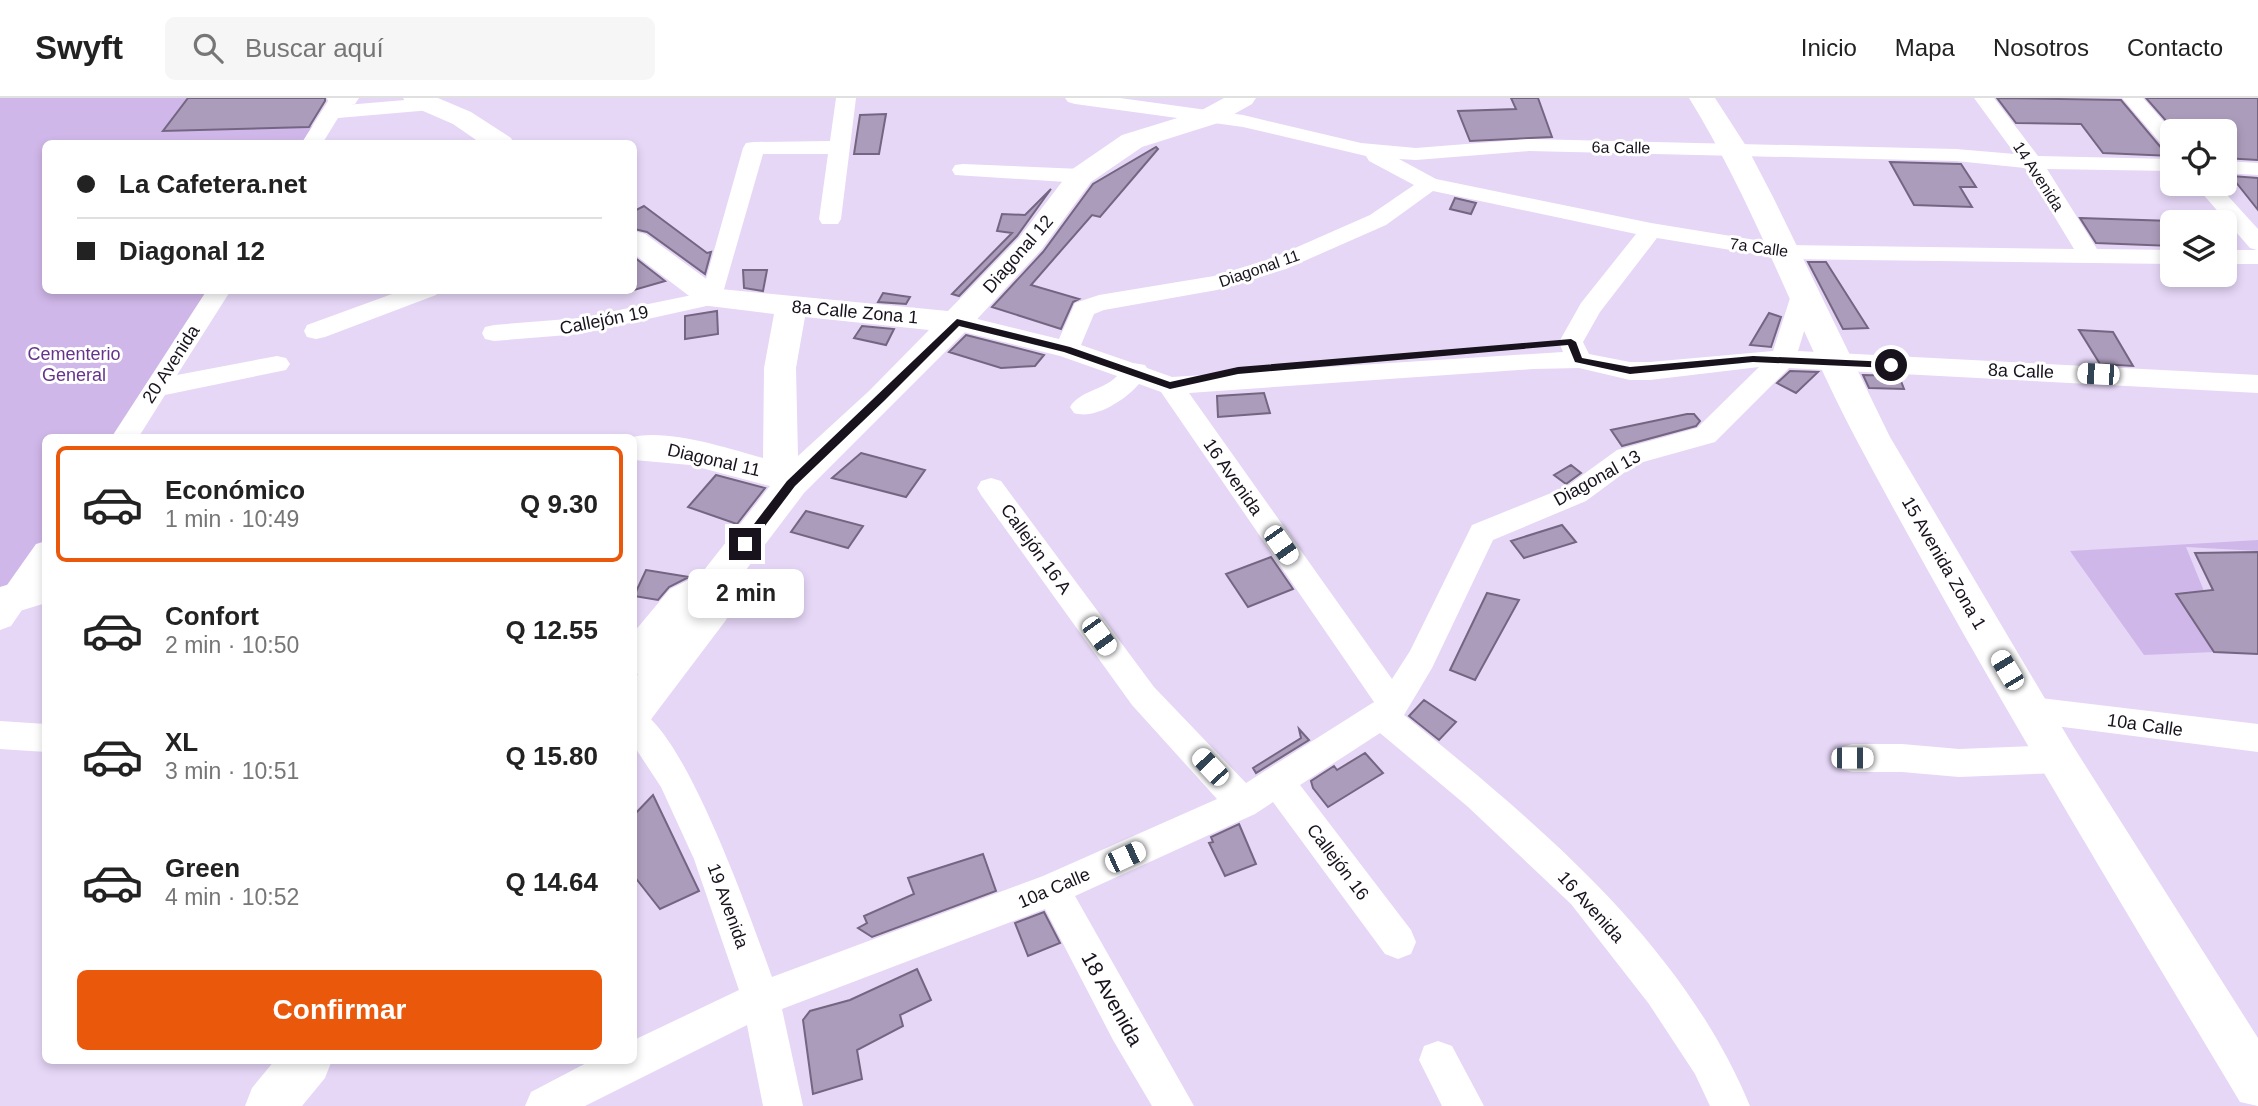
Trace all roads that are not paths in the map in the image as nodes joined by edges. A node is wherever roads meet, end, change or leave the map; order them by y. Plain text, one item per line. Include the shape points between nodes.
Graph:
1 (846, 98) edge
2 (1075, 98) edge
3 (1243, 98) edge
4 (1702, 98) edge
5 (1984, 98) edge
6 (2132, 98) edge
7 (1097, 100) edge
8 (423, 101) edge
9 (339, 102) edge
10 (1209, 117) junction
11 (2160, 130) edge
12 (314, 140) edge
13 (494, 140) edge
14 (840, 147) junction
15 (1361, 149) junction
16 (1734, 149) junction
17 (1431, 153) junction
18 (2032, 162) junction
19 (2160, 165) edge
20 (2237, 168) edge
21 (2258, 169) edge
22 (962, 170) dead end
23 (1081, 176) junction
24 (1429, 184) junction
25 (2215, 196) edge
26 (830, 219) dead end
27 (1651, 230) junction
28 (637, 245) edge
29 (2257, 245) edge
30 (1786, 252) junction
31 (2237, 252) edge
32 (2090, 256) junction
33 (2160, 257) edge
34 (1804, 292) junction
35 (216, 294) edge
36 (411, 294) edge
37 (712, 298) junction
38 (790, 306) junction
39 (957, 322) junction
40 (316, 331) dead end
41 (494, 333) dead end
42 (1067, 349) junction
43 (1575, 351) junction
44 (1783, 359) junction
45 (1835, 362) junction
46 (277, 364) dead end
47 (1136, 371) junction
48 (2258, 384) edge
49 (1170, 386) junction
50 (156, 388) junction
51 (1083, 407) dead end
52 (127, 434) edge
53 (637, 448) edge
54 (786, 480) junction
55 (992, 488) dead end
56 (1482, 533) joint
57 (42, 558) edge
58 (714, 584) junction
59 (15, 601) edge
60 (637, 655) edge
61 (637, 706) edge
62 (1387, 710) junction
63 (2032, 710) junction
64 (637, 725) edge
65 (0, 735) edge
66 (42, 738) edge
67 (2258, 738) edge
68 (1852, 758) dead end
69 (2058, 759) junction
70 (1278, 782) junction
71 (1243, 803) junction
72 (1054, 889) junction
73 (1398, 942) dead end
74 (761, 999) junction
75 (637, 1058) edge
76 (1438, 1060) dead end
77 (304, 1064) edge
78 (626, 1064) edge
79 (2258, 1084) edge
80 (556, 1103) edge
81 (270, 1106) edge
82 (783, 1106) edge
83 (1174, 1106) edge
84 (1464, 1106) edge
85 (1730, 1106) edge

1 - 14 street
2 - 7 street, 6a Calle
3 - 10 street, Diagonal 12
4 - 16 street, 15 Avenida Zona 1
5 - 18 street, 14 Avenida
6 - 11 street
7 - 10 street, 6a Calle
8 - 9 street
8 - 13 street via 462,118
9 - 12 street
10 - 15 street, 6a Calle
10 - 23 street, Diagonal 12 via 1132,141
14 - 26 street
14 - 37 street via 755,148
15 - 17 street, 6a Calle
15 - 24 street, 7a Calle
16 - 17 street, 6a Calle via 1529,145
16 - 18 street, 6a Calle via 1956,155
16 - 30 street, 15 Avenida Zona 1
17 - 24 street via 1425,175
18 - 19 street, 6a Calle
18 - 32 street, 14 Avenida
20 - 21 street
22 - 23 street
23 - 39 street, Diagonal 12 via 1030,244
24 - 27 street, 7a Calle
24 - 42 street, Diagonal 11 via 1378,220 1278,264 1217,283 1084,309
25 - 29 street
27 - 30 street, 7a Calle
27 - 43 street via 1590,309
28 - 37 street
29 - 31 street
30 - 32 street, 7a Calle
30 - 34 street, 15 Avenida Zona 1
32 - 33 street, 7a Calle
34 - 44 street, Diagonal 13
34 - 45 street, 15 Avenida Zona 1
35 - 50 street, 20 Avenida
36 - 40 street
37 - 38 street, 8a Calle Zona 1
37 - 41 street, Callejón 19 via 580,326
38 - 39 street, 8a Calle Zona 1
38 - 54 street via 780,368
39 - 42 street, 8a Calle Zona 1
39 - 54 street, Diagonal 12 via 881,399
42 - 47 street, 8a Calle Zona 1
43 - 44 street, 8a Calle Zona 1 via 1630,371
43 - 49 street, 8a Calle Zona 1
44 - 45 street, 8a Calle
44 - 56 street, Diagonal 13 via 1706,435 1627,457 1576,494
45 - 48 street, 8a Calle
45 - 63 street, 15 Avenida Zona 1 via 1873,438
46 - 50 street
47 - 49 street, 8a Calle Zona 1
47 - 51 street via 1119,390
49 - 62 street, 16 Avenida
50 - 52 street, 20 Avenida
53 - 54 street, Diagonal 11 via 703,454
54 - 58 street, Diagonal 12
55 - 71 street, Callejón 16 A via 1143,696
56 - 62 street, 10a Calle via 1421,659
57 - 59 street
58 - 60 street, Diagonal 12 via 684,600
58 - 61 street, Diagonal 12 via 712,610
62 - 70 street, 10a Calle
62 - 85 street, 16 Avenida via 1583,892 1662,991 1701,1048
63 - 67 street, 10a Calle
63 - 69 street, 15 Avenida Zona 1
64 - 74 street, 19 Avenida via 673,777 710,858
65 - 66 street
68 - 69 street via 1959,763
69 - 79 street, 15 Avenida Zona 1
70 - 71 street, 10a Calle
70 - 73 street, Callejón 16
71 - 72 street, 10a Calle
72 - 74 street, 10a Calle
72 - 83 street, 18 Avenida via 1126,1027
74 - 75 street, 10a Calle
74 - 82 street, 19 Avenida
76 - 84 street
77 - 81 street
78 - 80 street, 10a Calle

